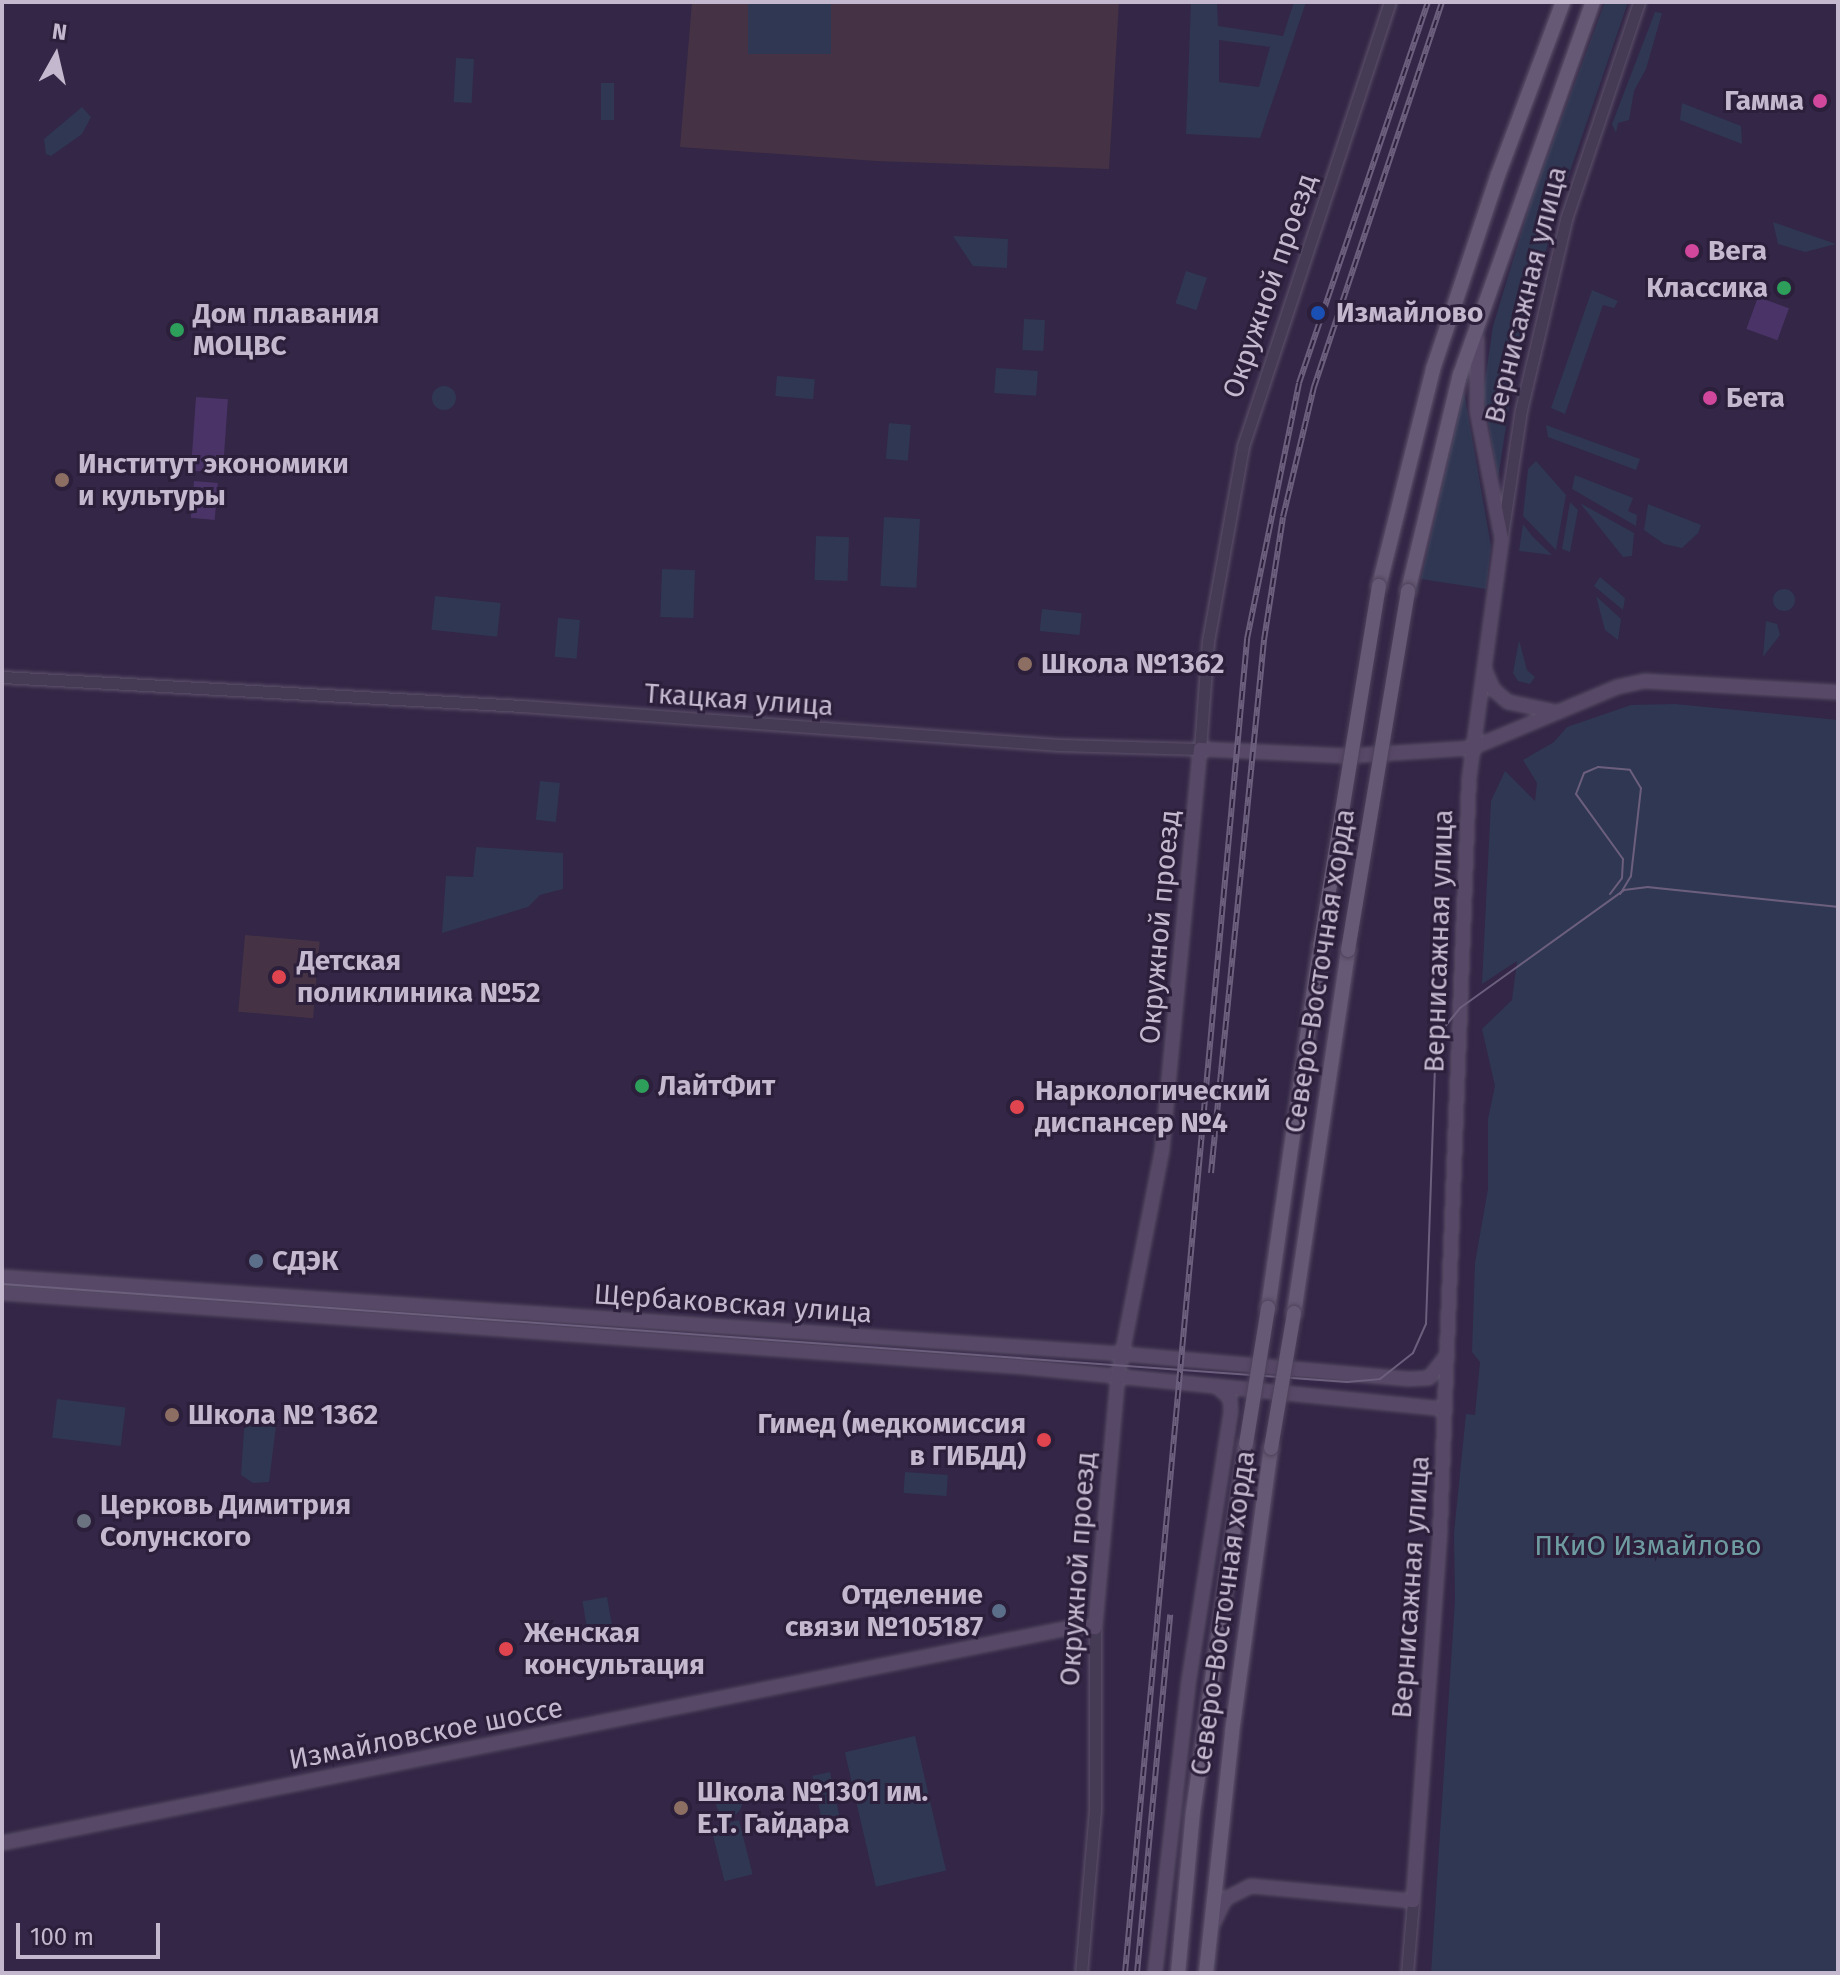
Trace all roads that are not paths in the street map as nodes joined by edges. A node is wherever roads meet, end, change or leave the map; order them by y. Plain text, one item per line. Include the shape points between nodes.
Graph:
1 (1390, 2) edge
2 (1563, 2) edge
3 (1593, 2) edge
4 (1639, 2) edge
5 (1480, 312) junction
6 (1502, 539) junction
7 (1484, 666) junction
8 (2, 677) edge
9 (1838, 692) edge
10 (1555, 711) junction
11 (1472, 748) junction
12 (1200, 749) junction
13 (2, 1277) edge
14 (2, 1293) edge
15 (1448, 1353) junction
16 (1122, 1354) junction
17 (1118, 1375) junction
18 (1209, 1383) junction
19 (1445, 1409) junction
20 (1095, 1628) junction
21 (2, 1843) edge
22 (1413, 1901) junction
23 (1209, 1936) junction
24 (1081, 1973) edge
25 (1155, 1973) edge
26 (1178, 1973) edge
27 (1206, 1973) edge
28 (1407, 1973) edge

1 - 12 street, Окружной проезд via 1264,369 1240,458 1208,641
2 - 26 main road, Северо-Восточная хорда, bridge via 1433,369 1379,586 1246,1444 1195,1798
3 - 5 main road, Северо-Восточная хорда
4 - 6 street, Вернисажная улица via 1566,219 1521,410
5 - 6 main road via 1477,412
5 - 23 main road, Северо-Восточная хорда, bridge via 1439,447 1408,591 1348,950 1271,1448
6 - 7 main road, Вернисажная улица
7 - 10 main road via 1501,697 1525,708
7 - 11 main road, Вернисажная улица
8 - 12 street, Ткацкая улица via 495,704 1045,745
9 - 10 main road via 1645,681
10 - 11 main road
11 - 12 main road, Ткацкая улица via 1347,756
11 - 15 main road, Вернисажная улица
12 - 16 main road, Окружной проезд via 1162,1151
13 - 16 main road, Щербаковская улица
14 - 17 main road, Щербаковская улица
15 - 16 main road, Щербаковская улица via 1435,1375 1420,1379
15 - 19 main road, Вернисажная улица
16 - 17 main road, Окружной проезд
17 - 18 main road, Щербаковская улица
17 - 20 main road, Окружной проезд
18 - 19 main road, Щербаковская улица
18 - 25 main road via 1227,1392 1231,1411 1186,1699
19 - 22 main road, Вернисажная улица
20 - 21 main road, Измайловское шоссе via 1074,1627
20 - 24 street, Окружной проезд via 1095,1809
22 - 23 main road via 1251,1886 1225,1899
22 - 28 street
23 - 27 main road, Северо-Восточная хорда

